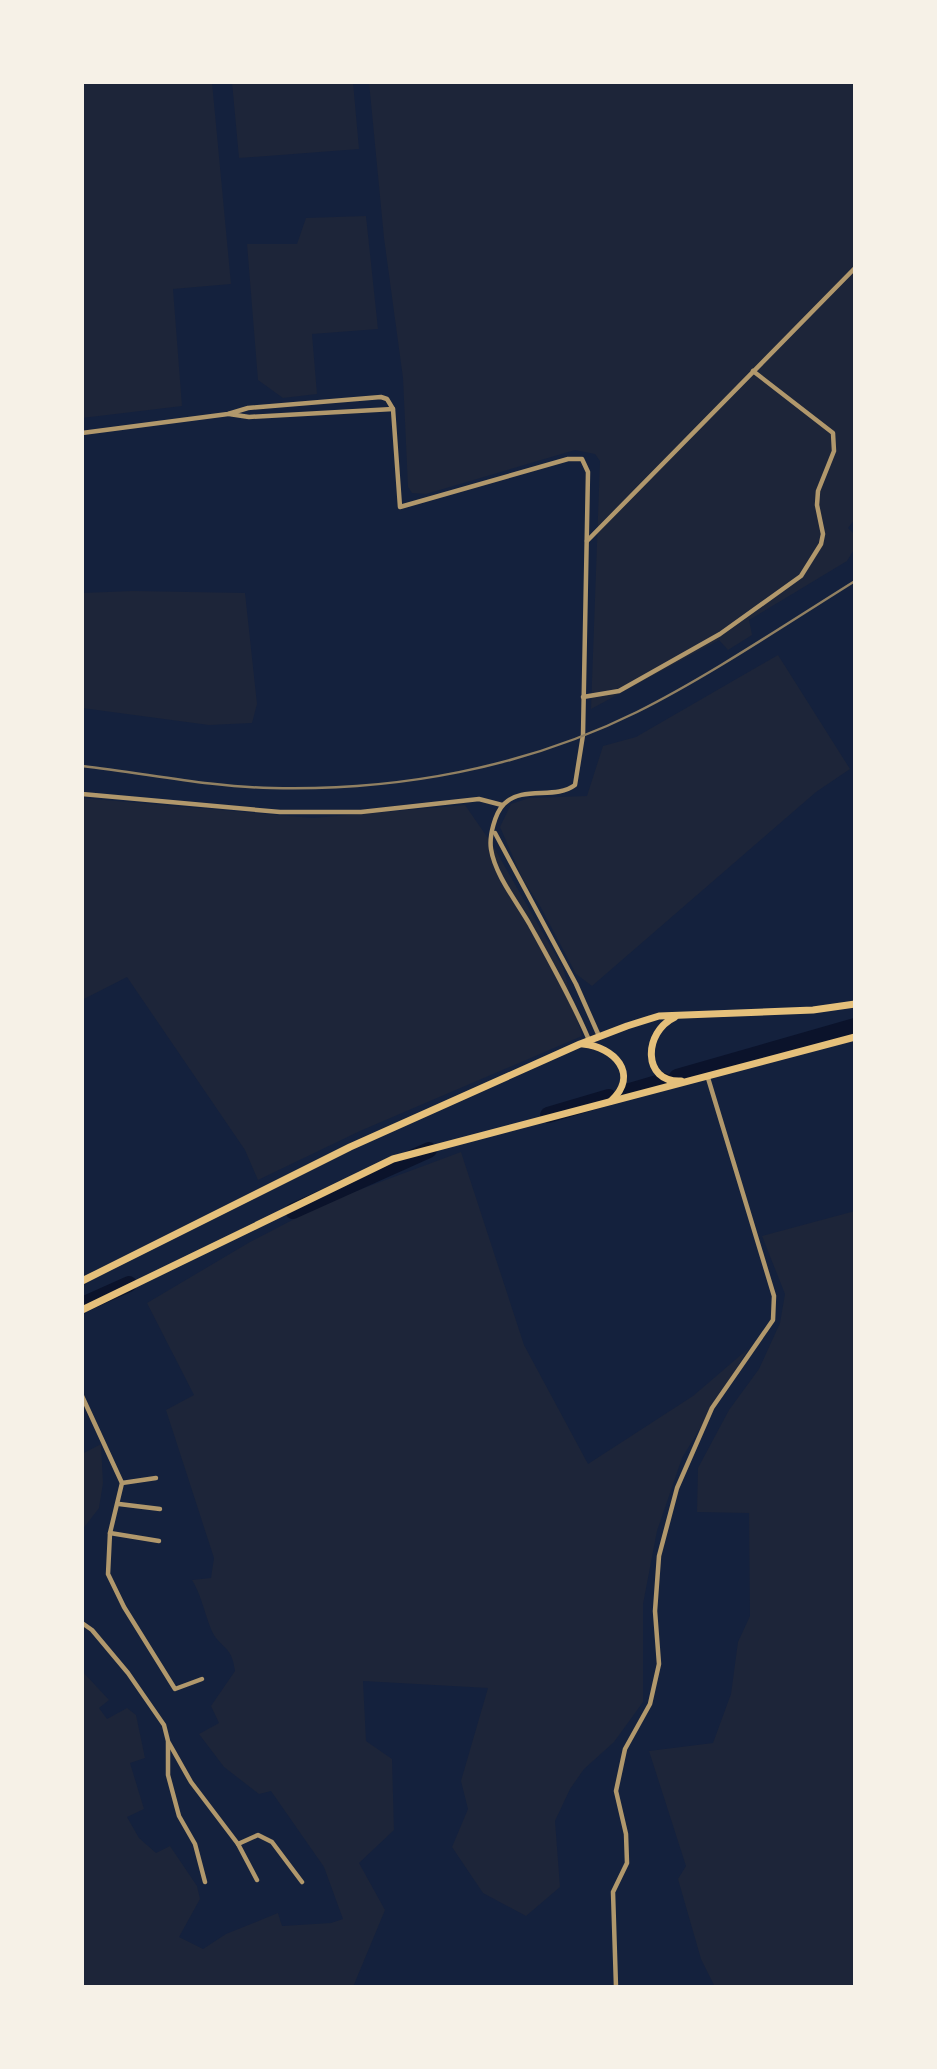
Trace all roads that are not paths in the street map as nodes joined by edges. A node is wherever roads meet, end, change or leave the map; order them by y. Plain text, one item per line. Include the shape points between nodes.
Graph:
1 (855, 268) edge
2 (753, 371) junction
3 (393, 409) junction
4 (228, 414) junction
5 (82, 433) edge
6 (587, 541) junction
7 (583, 696) junction
8 (82, 794) edge
9 (502, 806) junction
10 (494, 831) junction
11 (855, 1004) edge
12 (682, 1014) junction
13 (599, 1037) junction
14 (855, 1037) edge
15 (589, 1041) junction
16 (580, 1044) junction
17 (708, 1078) junction
18 (607, 1103) junction
19 (82, 1281) edge
20 (82, 1310) edge
21 (82, 1396) edge
22 (156, 1478) dead end
23 (122, 1483) junction
24 (118, 1504) junction
25 (160, 1509) dead end
26 (110, 1533) junction
27 (159, 1541) dead end
28 (82, 1623) edge
29 (202, 1679) dead end
30 (168, 1741) junction
31 (238, 1844) junction
32 (257, 1880) dead end
33 (205, 1882) dead end
34 (302, 1882) dead end
35 (616, 1987) edge

1 - 2 street
2 - 6 street
2 - 7 street via 833,433 834,451 818,491 821,544 801,576 720,634 619,691
3 - 4 street via 249,417
3 - 4 street via 381,397 248,408
3 - 6 street via 400,507 568,459 582,459 588,472
4 - 5 street
6 - 7 street
7 - 9 street via 575,785 562,792 512,797
8 - 9 street via 280,812 361,812 479,799
9 - 10 street
10 - 13 street via 576,984
10 - 15 street via 492,854 566,989
11 - 12 highway via 813,1010
12 - 13 highway via 659,1016
12 - 17 highway via 660,1027 652,1038 654,1065 675,1081
13 - 15 highway
14 - 17 highway
15 - 16 highway
16 - 18 highway via 604,1047 621,1066 622,1083
16 - 19 highway via 350,1147
17 - 18 highway
17 - 35 street via 774,1296 773,1320 712,1408 677,1488 659,1556 655,1611 659,1664 650,1704 625,1749 617,1791 627,1863 613,1892
18 - 20 highway via 393,1159
21 - 23 street
22 - 23 street
23 - 24 street
24 - 25 street
24 - 26 street
26 - 27 street
26 - 29 street via 108,1574 174,1688
28 - 30 street via 128,1673 164,1725
30 - 31 street via 191,1782
30 - 33 street via 168,1775
31 - 32 street
31 - 34 street via 258,1835 267,1838

